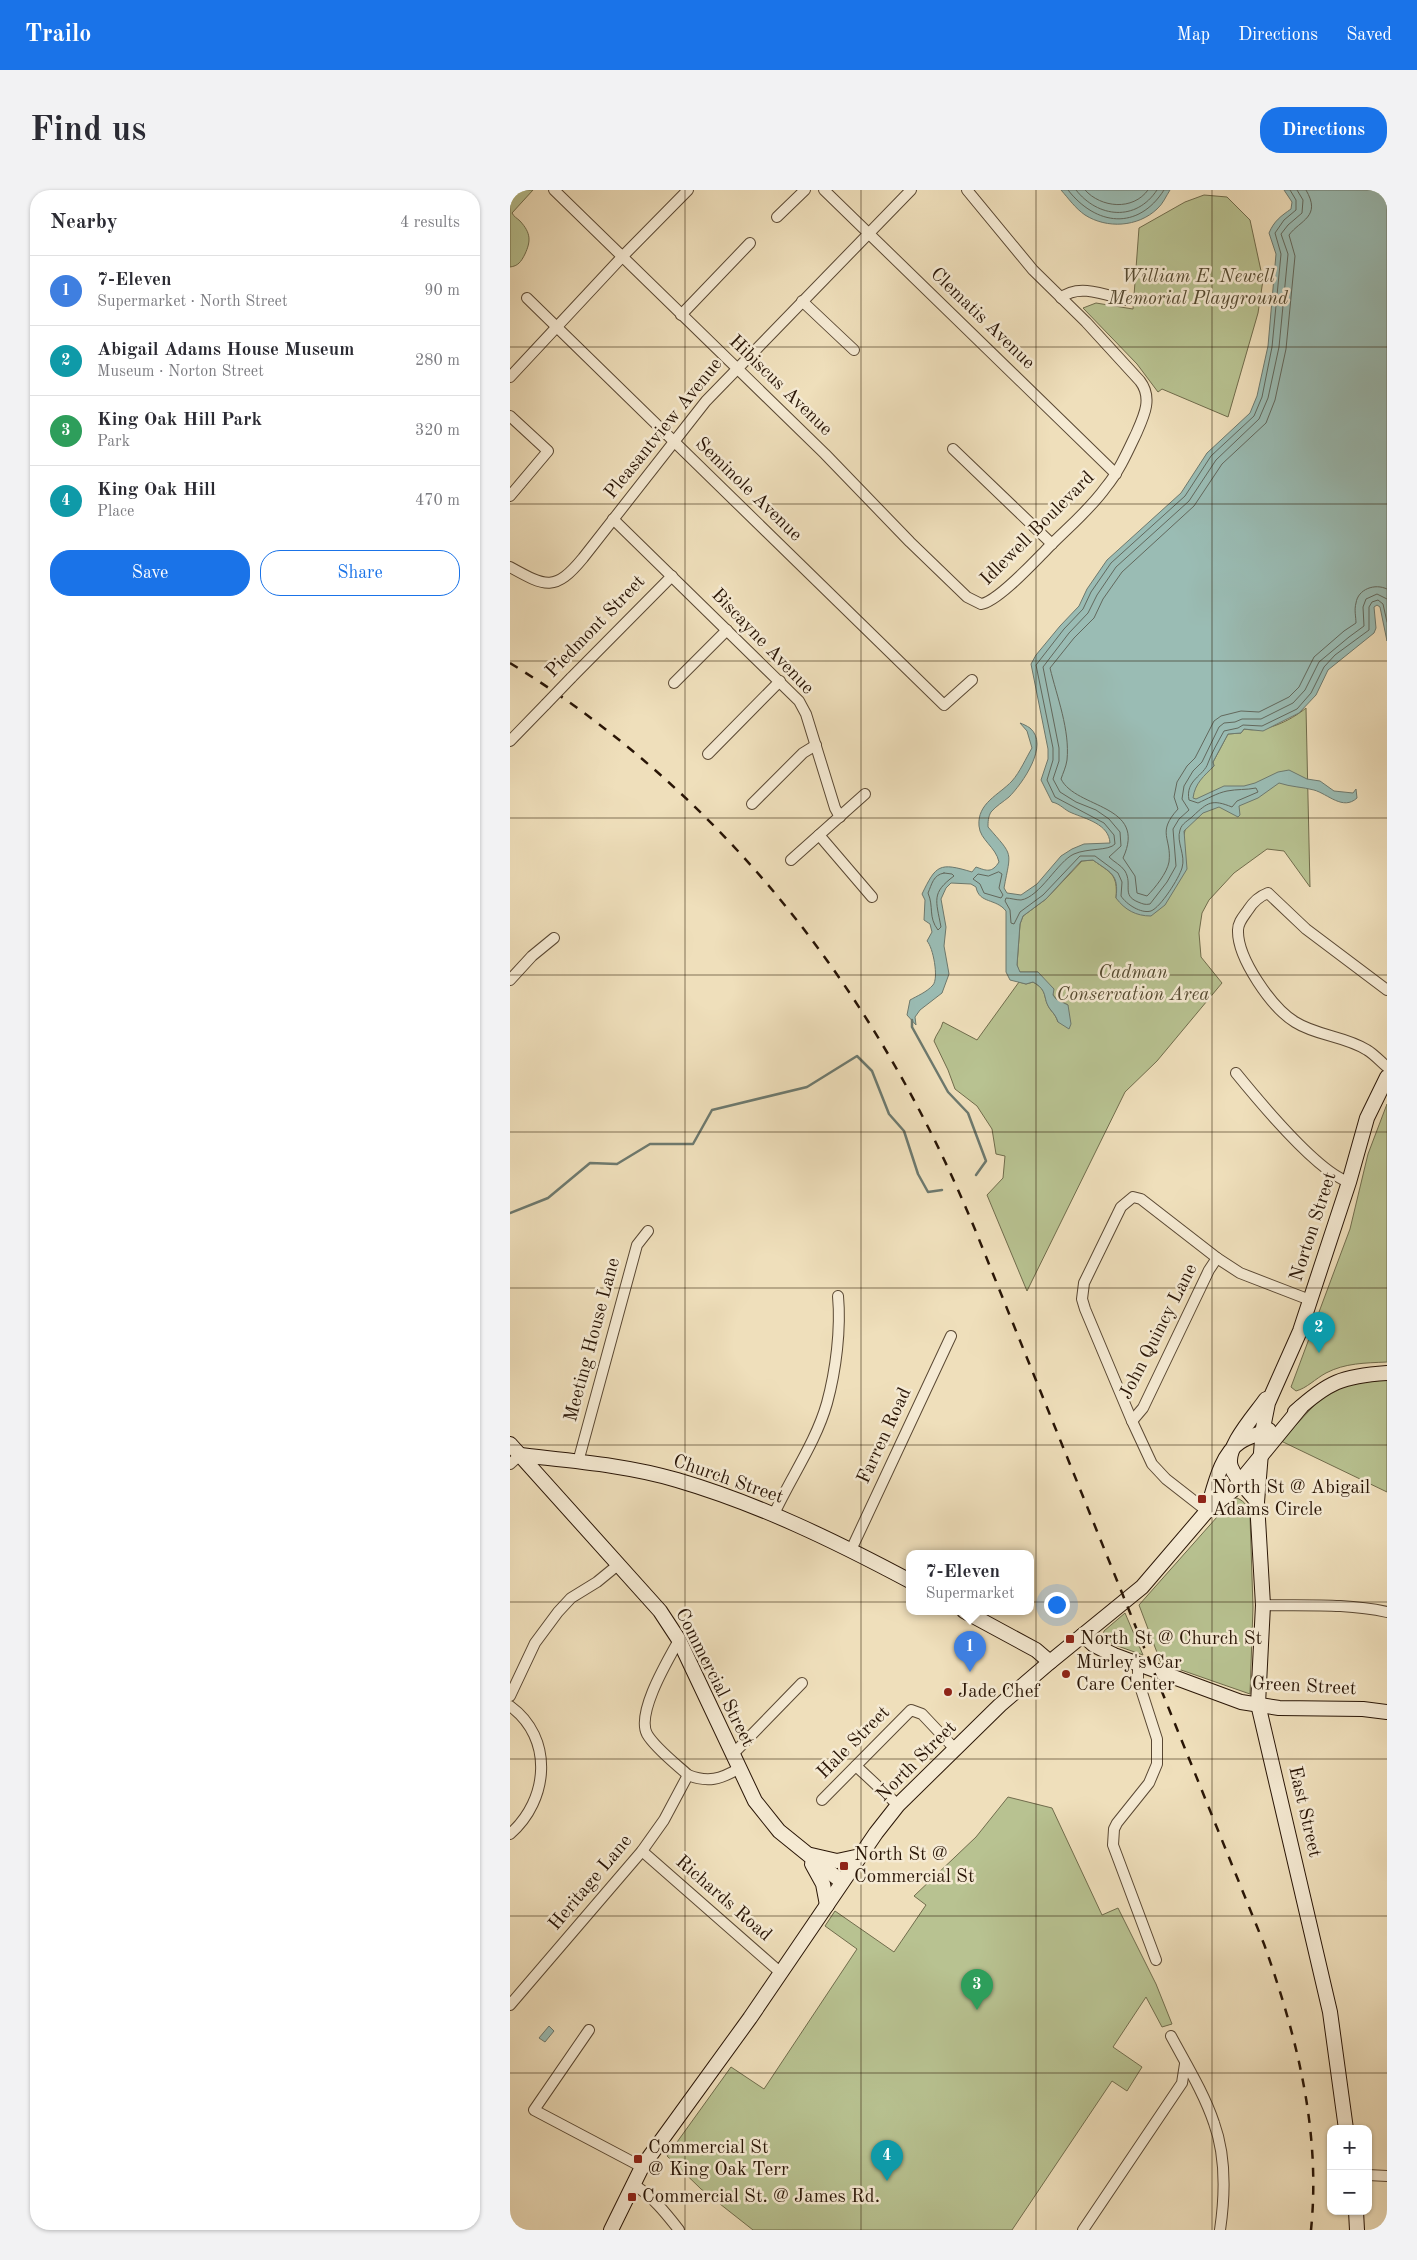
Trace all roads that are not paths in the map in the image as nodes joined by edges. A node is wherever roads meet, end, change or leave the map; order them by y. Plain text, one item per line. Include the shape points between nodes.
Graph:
1 (554, 190) edge
2 (688, 190) edge
3 (805, 190) edge
4 (824, 190) edge
5 (911, 190) edge
6 (966, 190) edge
7 (777, 217) dead end
8 (869, 233) junction
9 (750, 243) dead end
10 (622, 257) junction
11 (527, 298) dead end
12 (1061, 298) junction
13 (1125, 300) dead end
14 (802, 301) junction
15 (681, 315) junction
16 (556, 326) junction
17 (854, 350) dead end
18 (736, 368) junction
19 (510, 376) edge
20 (510, 416) edge
21 (673, 441) junction
22 (953, 449) dead end
23 (1116, 474) junction
24 (510, 496) edge
25 (613, 519) junction
26 (1052, 544) junction
27 (510, 567) edge
28 (672, 576) junction
29 (981, 604) joint
30 (727, 630) junction
31 (972, 680) dead end
32 (780, 681) junction
33 (674, 683) dead end
34 (510, 741) edge
35 (816, 745) junction
36 (708, 754) dead end
37 (865, 794) dead end
38 (752, 804) dead end
39 (840, 817) junction
40 (819, 835) junction
41 (791, 860) dead end
42 (872, 897) dead end
43 (554, 938) dead end
44 (510, 980) edge
45 (1387, 990) edge
46 (1387, 1068) edge
47 (1236, 1073) dead end
48 (1387, 1077) edge
49 (1349, 1182) junction
50 (648, 1231) dead end
51 (1216, 1258) junction
52 (838, 1296) dead end
53 (1310, 1300) junction
54 (951, 1336) dead end
55 (1387, 1374) edge
56 (1274, 1388) junction
57 (1301, 1407) junction
58 (1132, 1421) junction
59 (1263, 1433) junction
60 (510, 1444) edge
61 (1232, 1449) junction
62 (1262, 1454) junction
63 (515, 1460) edge
64 (578, 1462) junction
65 (1240, 1481) junction
66 (1257, 1502) junction
67 (1207, 1511) junction
68 (774, 1514) junction
69 (851, 1550) junction
70 (619, 1564) junction
71 (906, 1580) edge
72 (1262, 1605) junction
73 (1387, 1612) edge
74 (971, 1615) edge
75 (1083, 1635) junction
76 (679, 1640) junction
77 (1050, 1662) junction
78 (1138, 1665) junction
79 (802, 1682) dead end
80 (510, 1696) edge
81 (1258, 1704) junction
82 (510, 1706) edge
83 (1387, 1712) edge
84 (955, 1749) junction
85 (732, 1755) junction
86 (856, 1766) junction
87 (738, 1769) junction
88 (688, 1775) junction
89 (822, 1800) dead end
90 (898, 1805) junction
91 (510, 1834) edge
92 (642, 1851) junction
93 (808, 1855) junction
94 (860, 1856) junction
95 (840, 1884) junction
96 (827, 1905) junction
97 (1156, 1960) dead end
98 (781, 1973) junction
99 (510, 2005) edge
100 (589, 2030) dead end
101 (1171, 2036) dead end
102 (1185, 2063) junction
103 (1346, 2125) edge
104 (642, 2167) junction
105 (1372, 2175) edge
106 (1387, 2176) edge
107 (632, 2184) junction
108 (1356, 2215) edge
109 (611, 2230) edge
110 (679, 2230) edge
111 (1083, 2230) edge
112 (1220, 2230) edge
113 (1357, 2230) edge

1 - 10 street, Hibiscus Avenue
2 - 10 street
3 - 7 street
4 - 8 street, Clematis Avenue
5 - 8 street, Pleasantview Avenue
6 - 12 street, Idlewell Boulevard via 1033,270
8 - 14 street, Pleasantview Avenue
8 - 23 street, Clematis Avenue
9 - 15 street
10 - 15 street, Hibiscus Avenue
10 - 16 street
11 - 16 street, Seminole Avenue
12 - 13 street via 1086,291
12 - 23 street, Idlewell Boulevard via 1140,381 1146,392 1144,414
14 - 17 street
14 - 18 street, Pleasantview Avenue
15 - 18 street, Hibiscus Avenue
16 - 19 street
16 - 21 street, Seminole Avenue
18 - 21 street, Pleasantview Avenue
18 - 29 street, Hibiscus Avenue via 967,597
20 - 24 street via 548,451
21 - 25 street, Pleasantview Avenue
21 - 31 street, Seminole Avenue via 944,705
22 - 26 street
23 - 26 street, Idlewell Boulevard via 1098,498
25 - 27 street, Pleasantview Avenue via 564,578 550,583 536,582
25 - 28 street, Biscayne Avenue
26 - 29 street, Idlewell Boulevard via 996,597
28 - 30 street, Biscayne Avenue
28 - 34 street, Piedmont Street, bridge
30 - 32 street, Biscayne Avenue
30 - 33 street
32 - 35 street, Biscayne Avenue via 802,705
32 - 36 street
35 - 38 street via 796,760
35 - 39 street, Biscayne Avenue
37 - 39 street
39 - 40 street
40 - 41 street
40 - 42 street
43 - 44 street
45 - 46 street via 1306,929 1268,893 1250,906 1240,922 1240,948 1246,961 1261,986 1294,1022 1315,1033 1367,1050
47 - 49 street via 1294,1139 1336,1176
48 - 49 street, Norton Street via 1367,1118
49 - 53 street, Norton Street
50 - 64 street, Meeting House Lane via 636,1245
51 - 53 street via 1240,1273
51 - 58 street, John Quincy Lane via 1143,1408
51 - 58 street via 1141,1199 1133,1197 1121,1207 1084,1283 1082,1299
52 - 68 street via 836,1354 827,1403
53 - 56 street, Norton Street
54 - 69 street, Farren Road
55 - 57 street, North Street via 1360,1375 1336,1381
56 - 59 street, Norton Street via 1266,1409
56 - 61 street, Norton Street
57 - 59 street, North Street
57 - 62 street, North Street
58 - 67 street via 1152,1464
59 - 61 street, North Street via 1243,1440
59 - 62 street, Norton Street
60 - 63 street, Commercial Street
61 - 65 street via 1230,1463
61 - 67 street, North Street via 1220,1472
62 - 65 street, North Street
62 - 66 street, East Street
63 - 64 street, Church Street
63 - 70 street, Commercial Street
64 - 68 street, Church Street via 676,1480
65 - 66 street
65 - 67 street, North Street via 1224,1499
66 - 72 street, East Street
67 - 75 street, North Street via 1148,1581
68 - 69 street, Church Street
69 - 71 street, Church Street
70 - 76 street, Commercial Street via 660,1611
70 - 80 street via 571,1598 558,1612 535,1643
72 - 73 street via 1365,1607
72 - 81 street, East Street
74 - 77 street via 1036,1650
75 - 77 street, North Street
75 - 78 street, Green Street via 1107,1653
76 - 85 street, Commercial Street
76 - 88 street via 649,1701 644,1725 648,1735
77 - 84 street, North Street
78 - 81 street, Green Street via 1241,1702
78 - 97 street via 1138,1680 1156,1739 1157,1764 1149,1783 1114,1829 1113,1846
79 - 85 street
81 - 83 street, Green Street via 1279,1708
81 - 103 street, East Street via 1325,1985
82 - 91 street via 531,1728 539,1746 542,1766 536,1798 525,1818
84 - 86 street, Hale Street via 922,1714 911,1710
84 - 90 street, North Street
85 - 87 street, Commercial Street
86 - 89 street, Hale Street
86 - 90 street
87 - 88 street via 711,1780
87 - 93 street, Commercial Street via 755,1801 779,1831
88 - 92 street, Heritage Lane via 664,1820
90 - 94 street, North Street
92 - 98 street, Richards Road
92 - 99 street, Heritage Lane
93 - 94 street via 837,1861
93 - 95 street, Commercial Street
93 - 96 street via 823,1884
94 - 95 street, North Street
95 - 96 street
96 - 98 street
98 - 104 street
100 - 104 street via 534,2110
101 - 102 street
102 - 111 street via 1182,2083
102 - 112 street via 1214,2124 1222,2157 1224,2189
104 - 107 street
105 - 106 street
107 - 109 street
107 - 110 street via 646,2192
108 - 113 street

